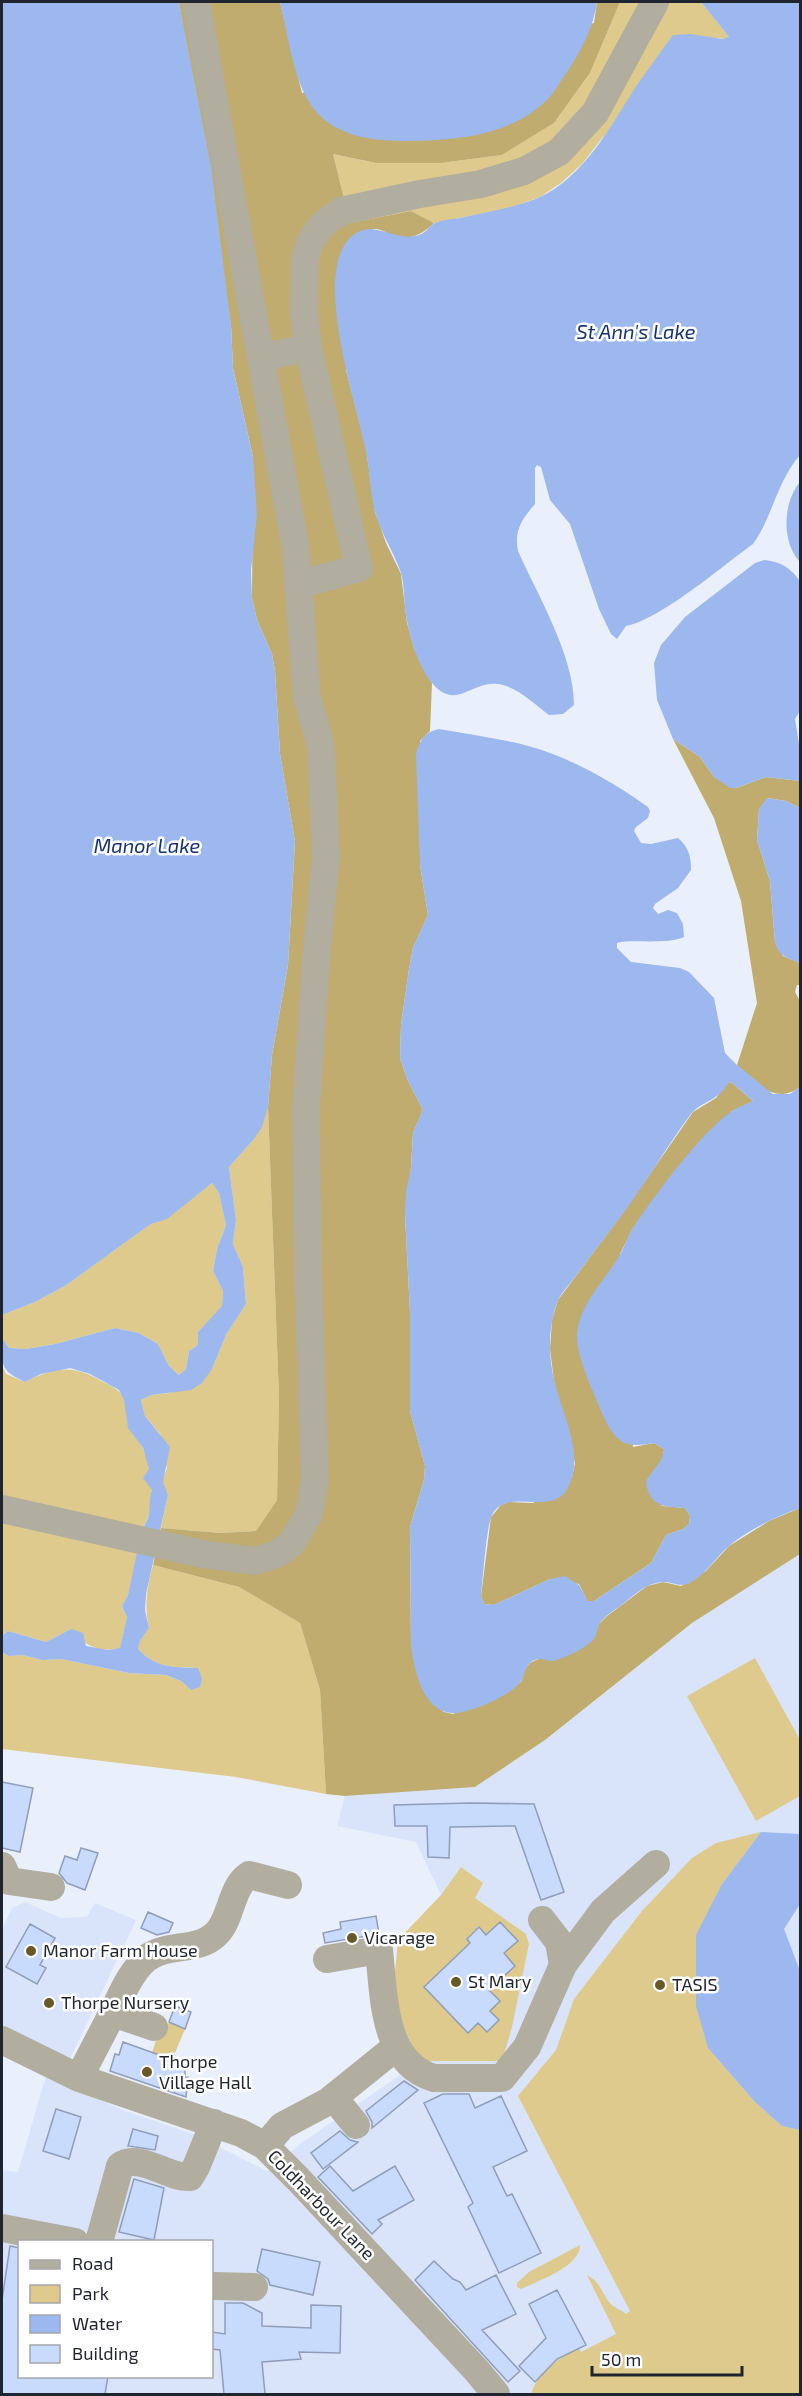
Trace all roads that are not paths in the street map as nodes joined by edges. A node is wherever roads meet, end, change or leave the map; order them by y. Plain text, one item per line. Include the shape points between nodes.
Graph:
1 (196, 2) edge
2 (655, 2) edge
3 (308, 347) junction
4 (271, 356) dead end
5 (298, 585) junction
6 (2, 1509) edge
7 (656, 1864) dead end
8 (4, 1882) edge
9 (288, 1885) dead end
10 (51, 1887) dead end
11 (542, 1920) dead end
12 (327, 1959) dead end
13 (563, 1965) junction
14 (113, 2013) junction
15 (154, 2026) dead end
16 (2, 2040) edge
17 (400, 2046) junction
18 (79, 2078) junction
19 (333, 2098) junction
20 (214, 2123) junction
21 (356, 2125) dead end
22 (266, 2146) junction
23 (2, 2228) edge
24 (69, 2240) edge
25 (99, 2240) edge
26 (213, 2286) edge
27 (254, 2287) dead end
28 (496, 2394) edge

1 - 5 street via 294,539
2 - 3 street via 595,113 559,152 524,171 481,184 341,212 323,224 310,242 305,260
3 - 4 street
3 - 5 street via 359,568
5 - 6 street via 307,697 321,746 326,856 306,1110 315,1479 309,1514 292,1543 277,1554 255,1561 174,1548
7 - 13 street via 603,1911
8 - 10 street
9 - 14 street via 249,1875 241,1880 224,1924 215,1936 148,1958 125,1987
11 - 13 street via 559,1942
12 - 17 street via 379,1950
13 - 17 street via 527,2047 502,2078 424,2075
14 - 15 street
14 - 18 street
16 - 18 street, Coldharbour Lane
17 - 19 street
18 - 20 street, Coldharbour Lane
19 - 21 street
19 - 22 street via 282,2126
20 - 22 street, Coldharbour Lane
20 - 25 street via 190,2176 181,2178 134,2162 120,2166
22 - 28 street, Coldharbour Lane
23 - 24 street
26 - 27 street

